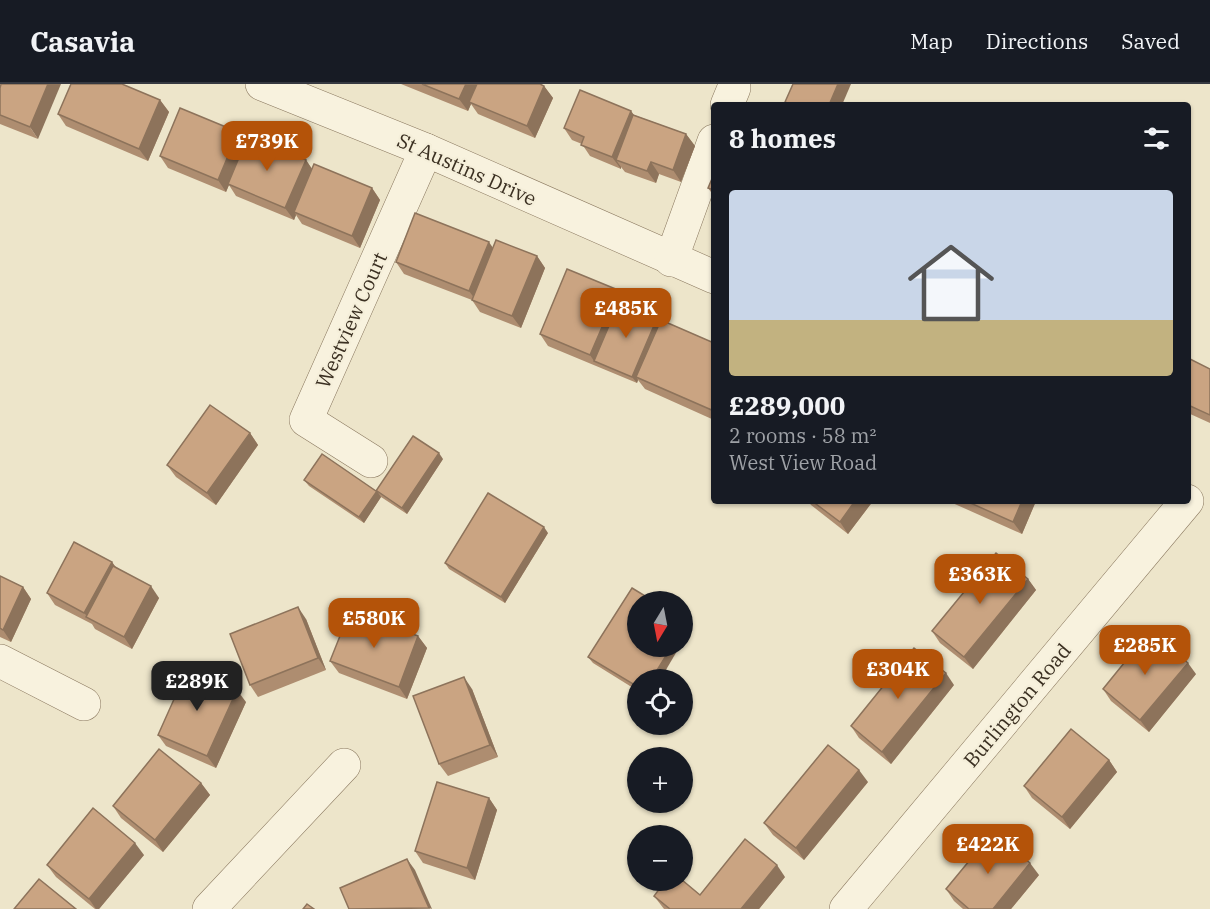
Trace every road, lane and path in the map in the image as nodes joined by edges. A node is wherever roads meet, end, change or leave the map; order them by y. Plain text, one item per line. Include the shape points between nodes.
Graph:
1 (262, 84) edge
2 (711, 149) edge
3 (426, 150) junction
4 (671, 260) junction
5 (711, 277) edge
6 (371, 461) dead end
7 (1186, 504) edge
8 (0, 661) edge
9 (84, 704) dead end
10 (344, 765) dead end
11 (209, 909) edge
12 (846, 909) edge

1 - 3 street, St Austins Drive
2 - 4 street
3 - 4 street, St Austins Drive
3 - 6 street, Westview Court via 306,420
4 - 5 street, St Austins Drive
7 - 12 street, Burlington Road
8 - 9 street
10 - 11 street

